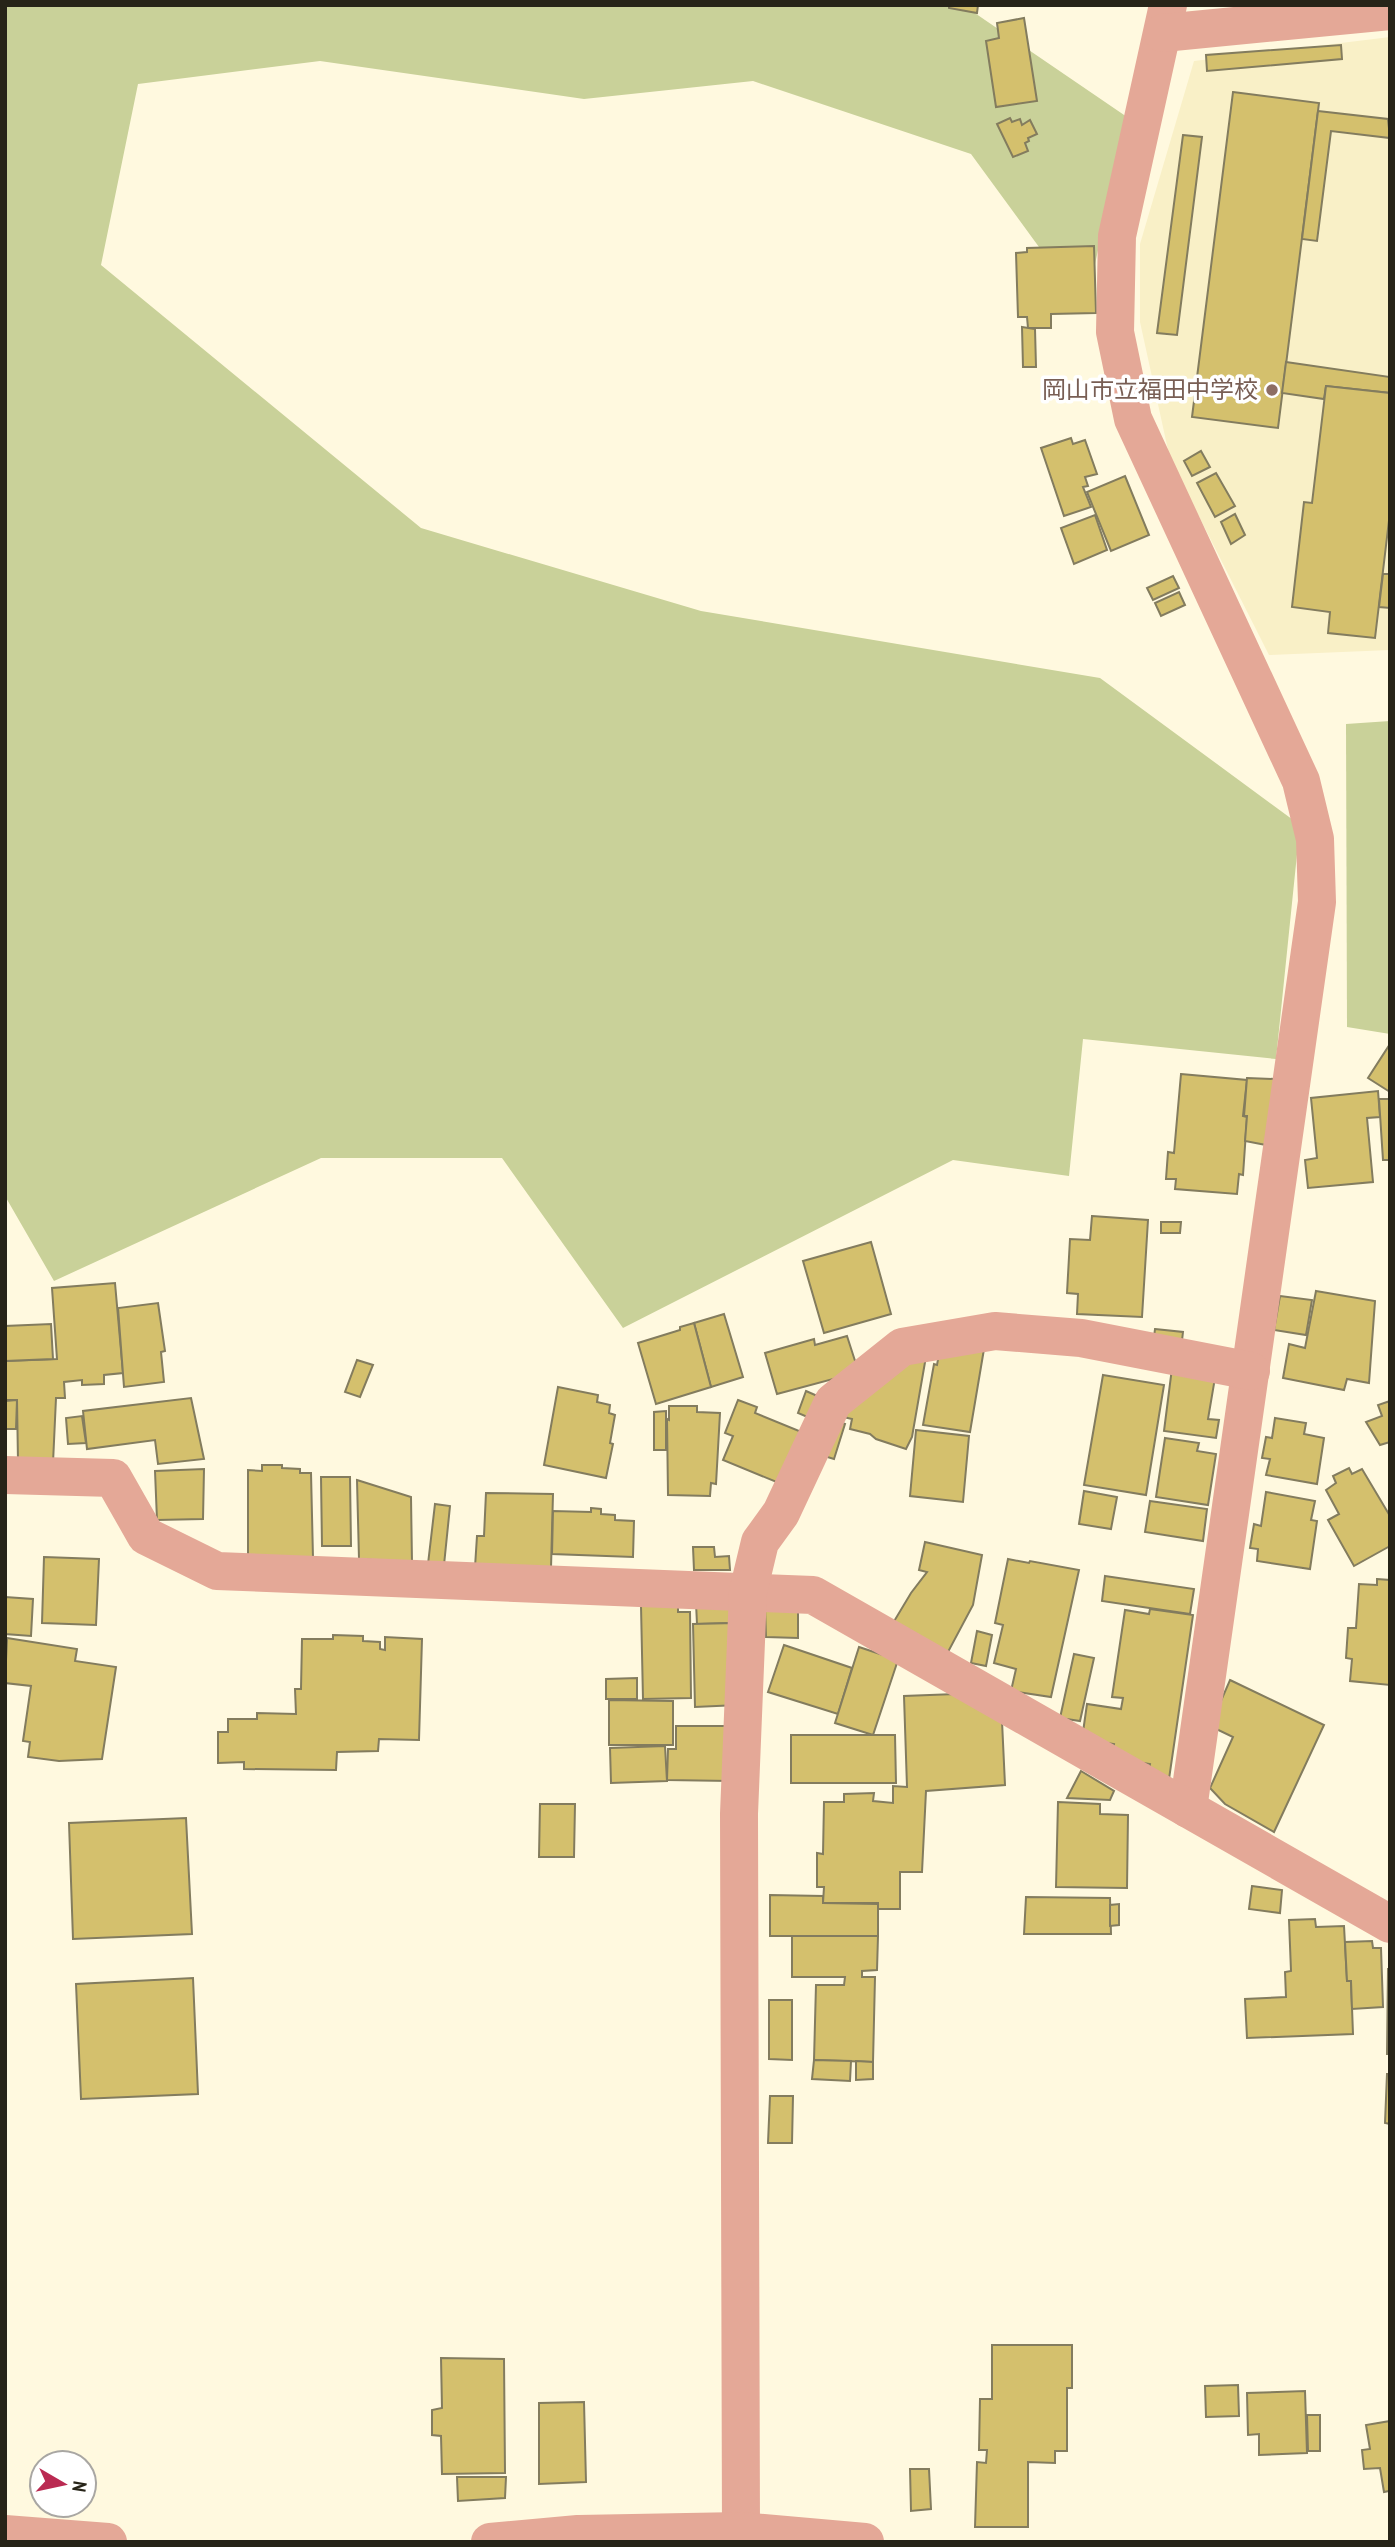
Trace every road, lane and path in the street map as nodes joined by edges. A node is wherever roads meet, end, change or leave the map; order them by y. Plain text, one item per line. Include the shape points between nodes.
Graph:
1 (1390, 11) edge
2 (1165, 19) edge
3 (1251, 1371) junction
4 (5, 1475) edge
5 (748, 1592) junction
6 (1188, 1809) junction
7 (1390, 1924) edge
8 (741, 2531) junction
9 (5, 2533) edge
10 (108, 2542) edge
11 (490, 2542) edge
12 (865, 2542) edge

1 - 2 street
2 - 3 street via 1117,236 1115,332 1133,419 1301,781 1315,839 1317,902
3 - 5 street via 1081,1338 995,1331 902,1347 833,1402 781,1513 760,1542
3 - 6 street
4 - 5 street via 113,1478 146,1536 217,1571
5 - 6 street via 813,1595
5 - 8 street via 739,1814
6 - 7 street
8 - 11 street via 578,2534
8 - 12 street
9 - 10 street

